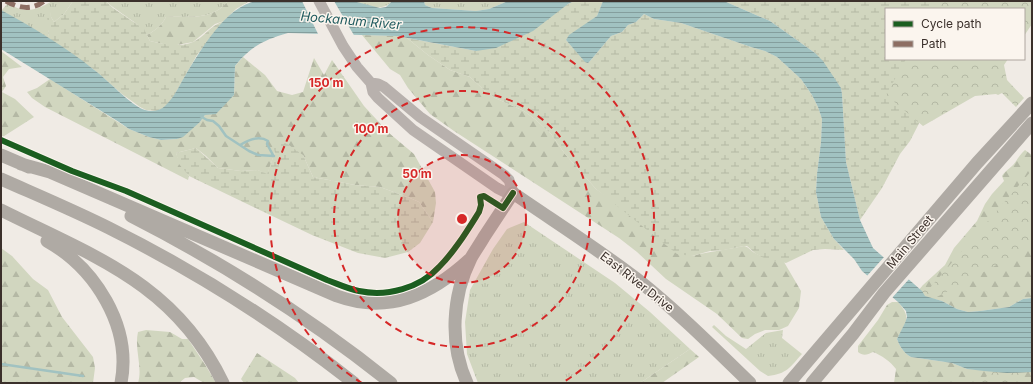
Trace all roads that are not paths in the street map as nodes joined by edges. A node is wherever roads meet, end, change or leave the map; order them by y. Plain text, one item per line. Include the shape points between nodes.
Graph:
1 (319, 1) edge
2 (1032, 102) edge
3 (1032, 123) edge
4 (1, 155) edge
5 (42, 171) junction
6 (1, 179) edge
7 (513, 193) junction
8 (1, 210) edge
9 (1, 218) edge
10 (19, 223) junction
11 (471, 258) junction
12 (122, 383) edge
13 (223, 383) edge
14 (354, 383) edge
15 (391, 383) edge
16 (467, 383) edge
17 (750, 383) edge
18 (789, 383) edge
19 (812, 383) edge

1 - 7 main road, East River Drive via 340,41 367,79 385,88 420,117 504,175 509,180
2 - 18 highway, Main Street via 976,163
3 - 19 highway, Main Street via 884,293
4 - 5 highway
5 - 11 highway via 352,301 382,303 413,297 429,290
5 - 15 highway via 228,269 308,320
6 - 14 highway via 122,235 203,280 282,330
7 - 11 highway
7 - 17 highway, East River Drive via 634,278 682,318
8 - 10 highway
9 - 10 highway
10 - 12 highway via 68,255 98,287 120,340 123,359
10 - 13 highway via 110,264 160,298 196,338
11 - 16 highway via 458,299 454,331 458,357

